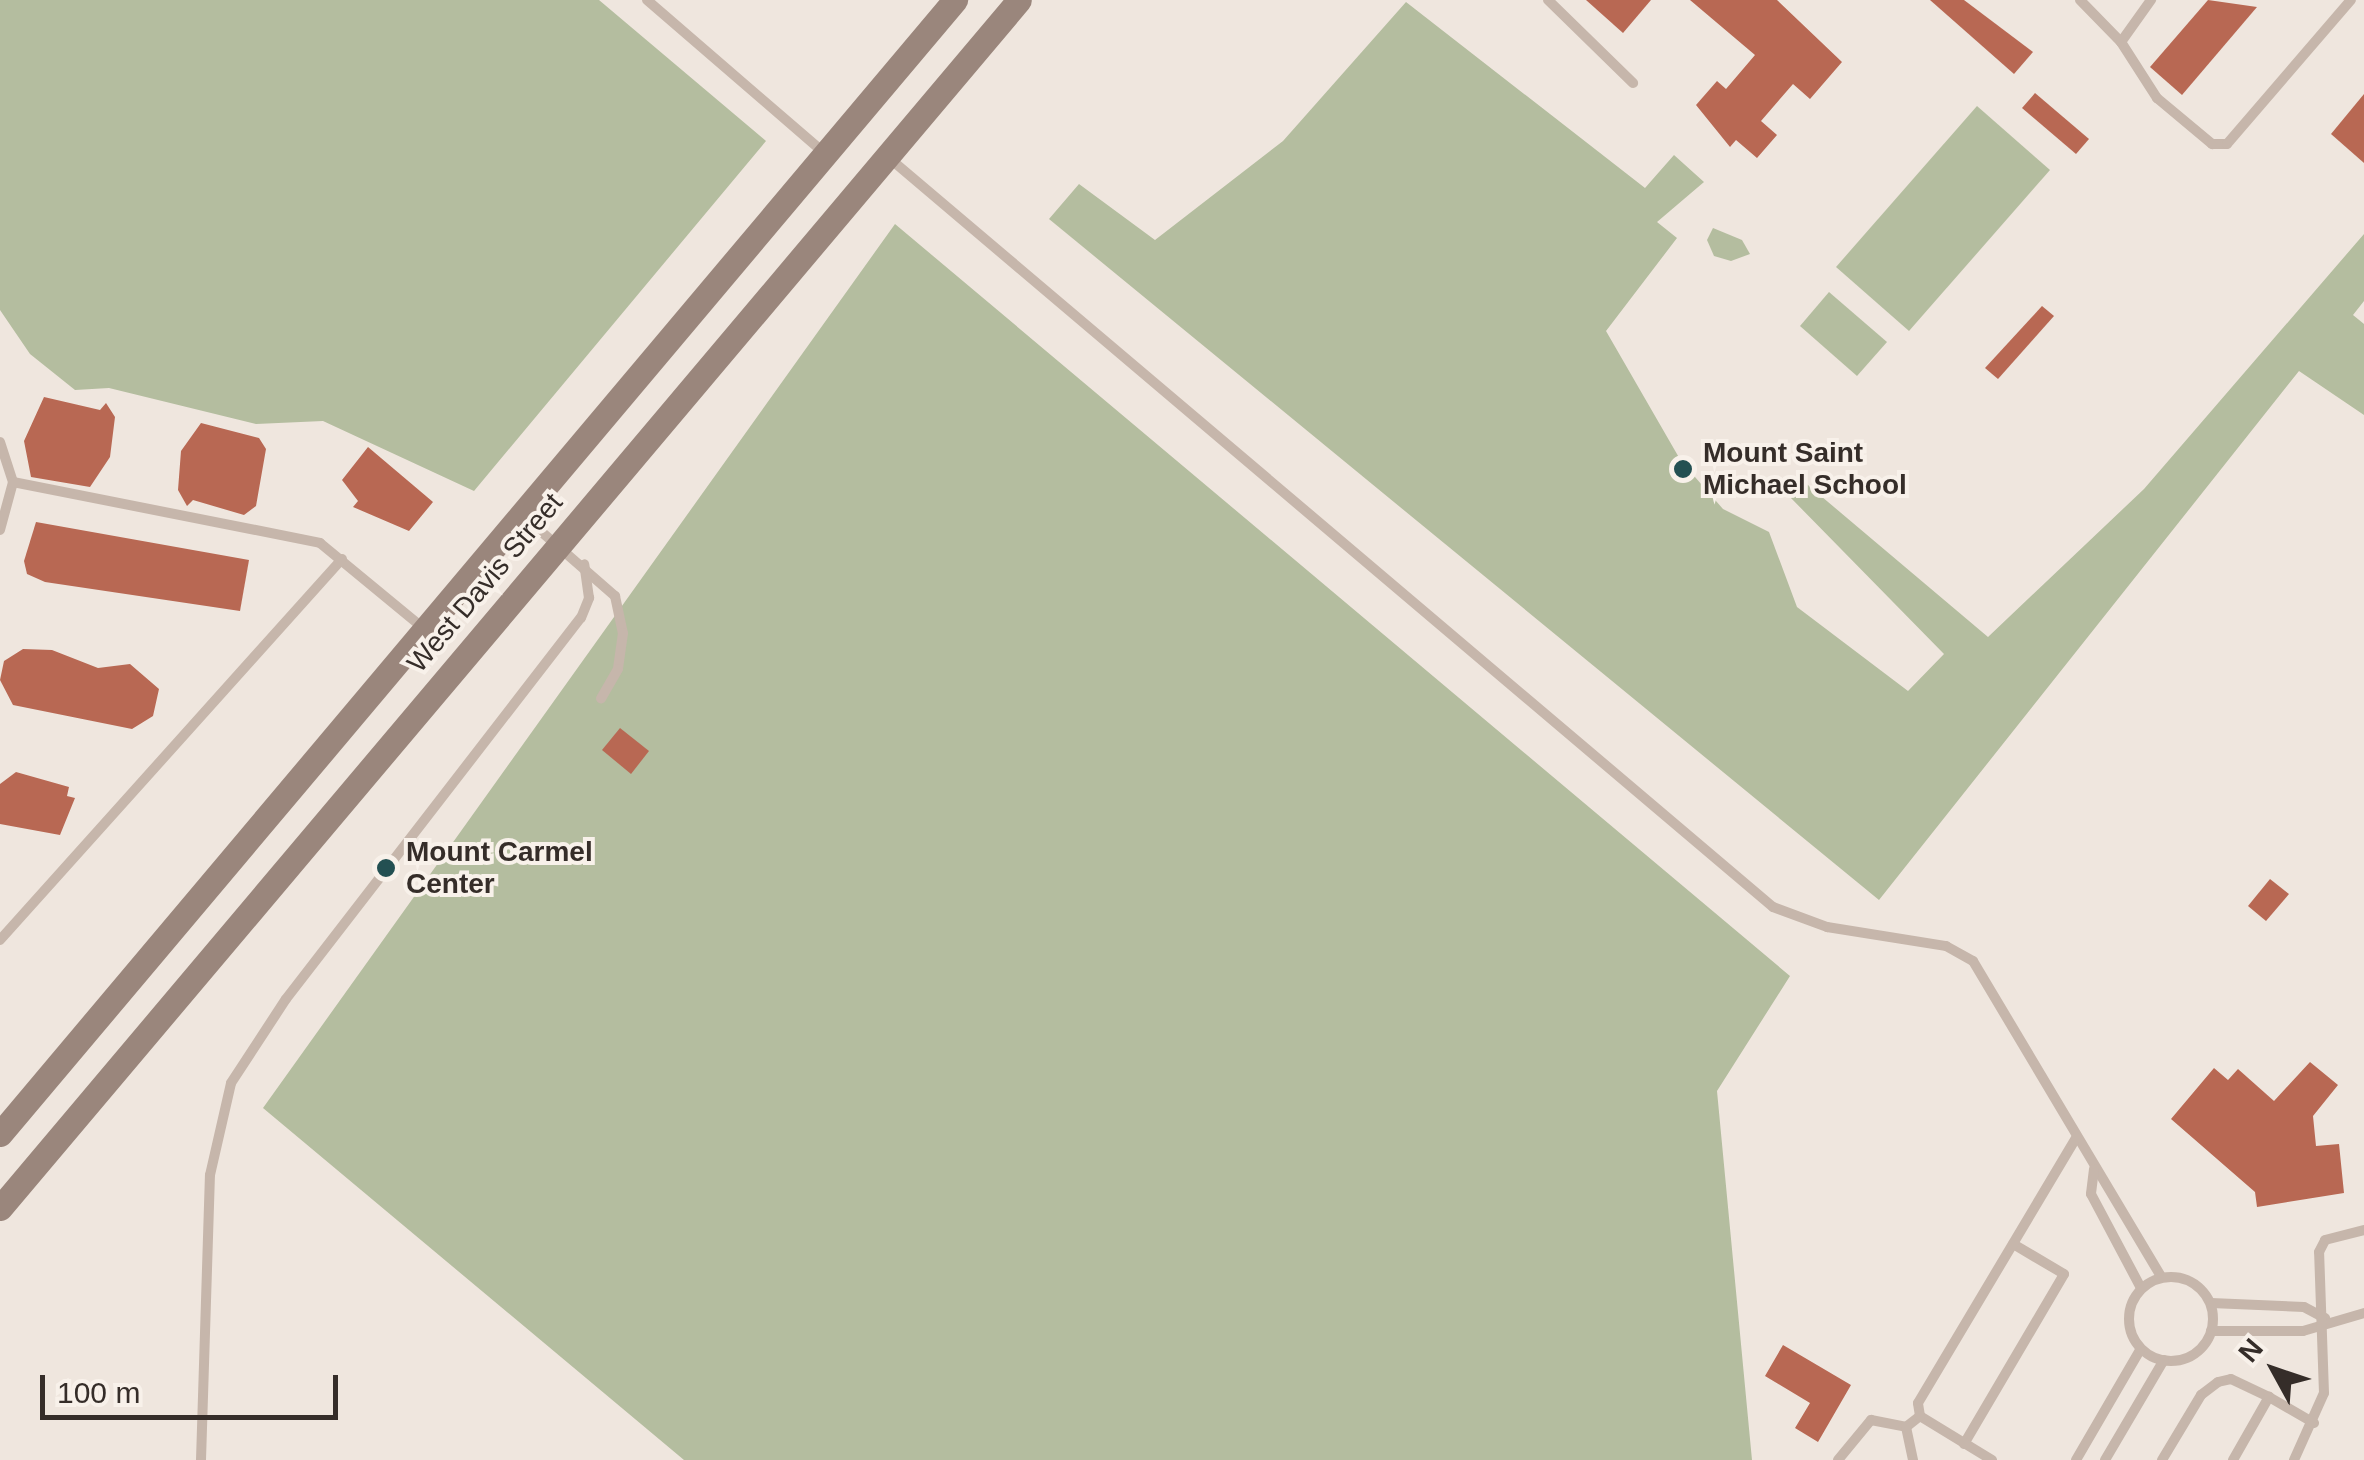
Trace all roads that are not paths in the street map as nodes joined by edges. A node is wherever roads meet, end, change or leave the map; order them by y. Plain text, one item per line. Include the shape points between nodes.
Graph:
1 (647, 0) edge
2 (955, 0) edge
3 (1019, 0) edge
4 (1548, 0) edge
5 (2080, 0) edge
6 (2151, 0) edge
7 (2351, 0) edge
8 (2121, 42) junction
9 (1633, 83) dead end
10 (825, 153) junction
11 (887, 156) junction
12 (0, 442) edge
13 (12, 482) junction
14 (521, 514) junction
15 (0, 530) edge
16 (558, 543) junction
17 (342, 559) junction
18 (584, 564) junction
19 (424, 628) junction
20 (600, 698) dead end
21 (0, 940) edge
22 (0, 1134) edge
23 (2076, 1138) junction
24 (2094, 1170) junction
25 (0, 1208) edge
26 (2364, 1230) edge
27 (2013, 1244) junction
28 (2161, 1276) junction
29 (2141, 1288) junction
30 (2211, 1303) junction
31 (2364, 1313) edge
32 (2326, 1318) junction
33 (2211, 1331) junction
34 (2140, 1350) junction
35 (2164, 1360) junction
36 (2269, 1398) junction
37 (1920, 1416) junction
38 (2314, 1423) junction
39 (1906, 1427) junction
40 (1964, 1444) junction
41 (201, 1460) edge
42 (1838, 1460) edge
43 (1912, 1460) edge
44 (1992, 1460) edge
45 (2076, 1460) edge
46 (2106, 1460) edge
47 (2162, 1460) edge
48 (2233, 1460) edge
49 (2294, 1460) edge

1 - 10 lane
2 - 10 main road, West Davis Street
3 - 11 main road, West Davis Street
4 - 9 lane
5 - 8 lane
6 - 8 lane
7 - 8 lane via 2227,144 2212,144 2157,98
10 - 14 main road, West Davis Street
11 - 16 main road, West Davis Street
11 - 23 lane via 1773,906 1826,927 1946,946 1974,960
12 - 13 lane
13 - 15 lane
13 - 17 lane via 320,543
14 - 16 lane
14 - 19 main road, West Davis Street
16 - 18 lane
16 - 25 main road, West Davis Street
17 - 19 lane
17 - 21 lane
18 - 20 lane via 615,596 623,633 618,669
18 - 41 lane via 589,598 581,618 286,999 231,1083 210,1176
19 - 22 main road, West Davis Street
23 - 24 lane
23 - 27 lane
24 - 28 lane via 2112,1186
24 - 29 lane via 2091,1194
26 - 32 lane via 2325,1240 2319,1252
27 - 37 lane via 1918,1403
27 - 40 lane via 2064,1274
28 - 29 lane
28 - 30 lane via 2187,1279
29 - 34 lane via 2128,1320
30 - 32 lane via 2304,1307
30 - 33 lane
31 - 32 lane
32 - 33 lane via 2303,1330
32 - 38 lane via 2324,1392
33 - 35 lane via 2186,1358
34 - 35 lane
34 - 45 lane
35 - 46 lane
36 - 38 lane
36 - 47 lane via 2231,1380 2218,1382 2202,1395
36 - 48 lane
37 - 39 lane
37 - 40 lane
38 - 49 lane
39 - 42 lane via 1871,1420
39 - 43 lane
40 - 44 lane

